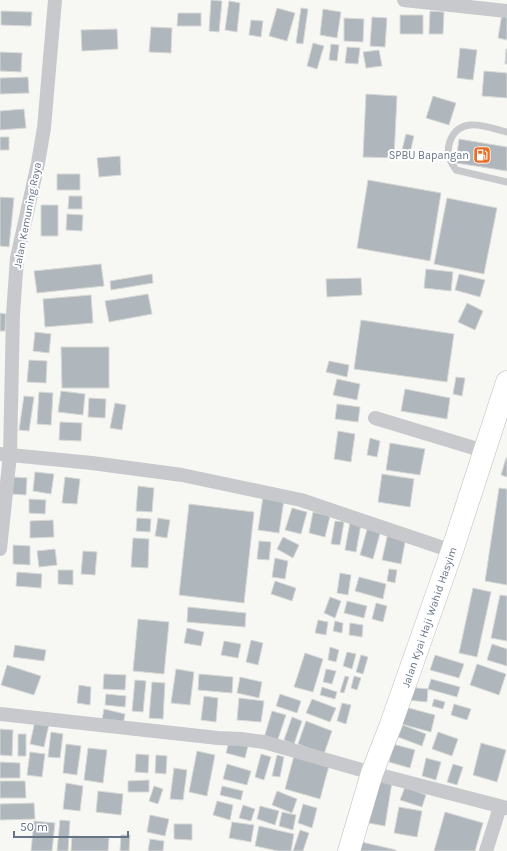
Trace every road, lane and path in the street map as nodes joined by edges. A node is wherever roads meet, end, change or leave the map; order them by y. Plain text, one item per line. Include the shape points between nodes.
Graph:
1 (55, 0) edge
2 (404, 0) edge
3 (507, 11) edge
4 (507, 132) edge
5 (507, 182) edge
6 (507, 382) edge
7 (376, 418) dead end
8 (484, 451) junction
9 (5, 454) edge
10 (0, 549) edge
11 (452, 551) junction
12 (0, 714) edge
13 (372, 773) junction
14 (504, 808) edge
15 (350, 851) edge
16 (486, 851) edge

1 - 9 street, Jalan Kemuning Raya via 44,128 17,258
2 - 3 street
4 - 5 lane via 465,125 456,130 448,148 449,160 456,170
6 - 8 highway, Jalan Kyai Haji Wahid Hasyim
7 - 8 street
8 - 11 highway, Jalan Kyai Haji Wahid Hasyim
9 - 10 street, Jalan Kemuning Raya
9 - 11 street via 182,475 302,500
11 - 13 highway, Jalan Kyai Haji Wahid Hasyim
12 - 13 street via 264,742
13 - 14 street
13 - 15 highway, Jalan Kyai Haji Wahid Hasyim
14 - 16 street

